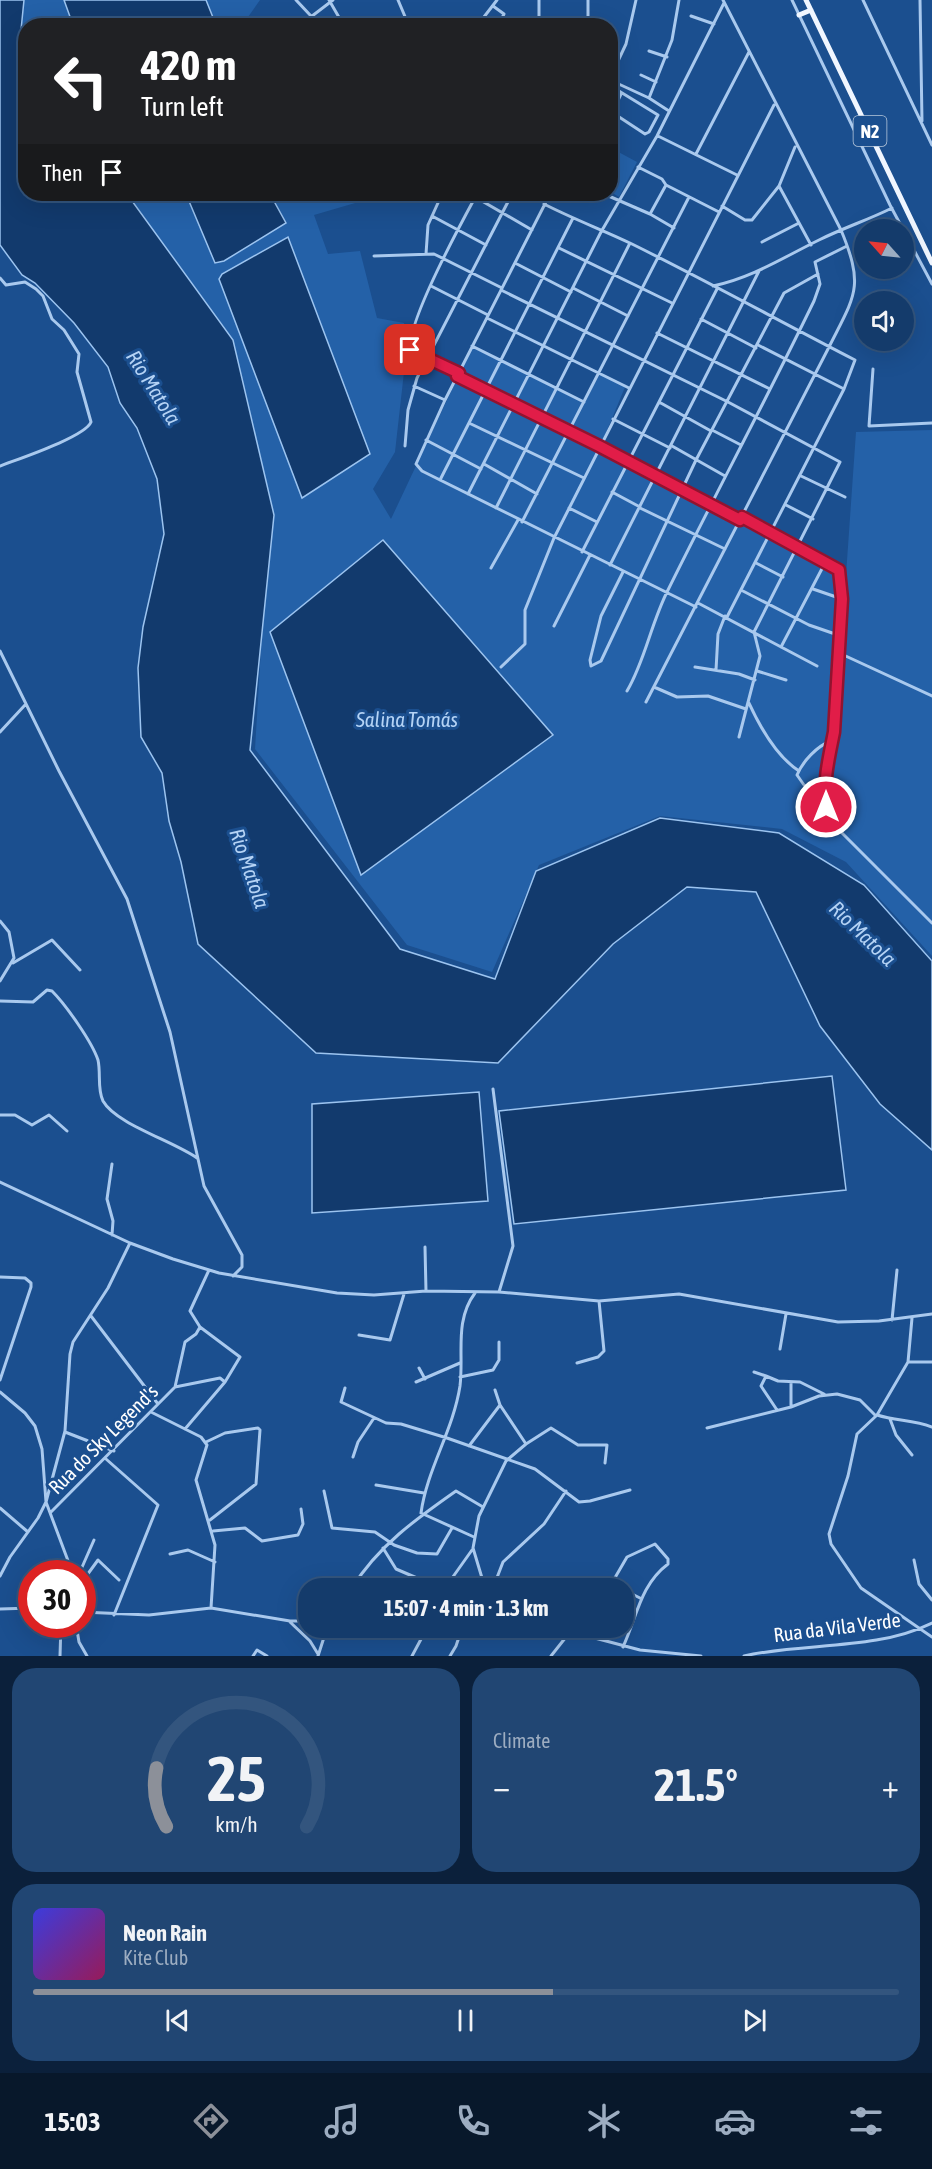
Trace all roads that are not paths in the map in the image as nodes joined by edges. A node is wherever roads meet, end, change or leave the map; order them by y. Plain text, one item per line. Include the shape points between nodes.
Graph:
1 (296, 0) edge
2 (398, 0) edge
3 (539, 0) edge
4 (588, 0) edge
5 (636, 0) edge
6 (679, 0) edge
7 (792, 0) edge
8 (806, 0) edge
9 (863, 0) edge
10 (920, 0) edge
11 (330, 1) edge
12 (495, 2) edge
13 (723, 2) edge
14 (811, 10) junction
15 (799, 15) junction
16 (692, 16) dead end
17 (311, 17) joint
18 (340, 18) edge
19 (406, 18) edge
20 (483, 18) edge
21 (502, 18) edge
22 (540, 18) edge
23 (588, 18) edge
24 (714, 24) junction
25 (649, 51) dead end
26 (749, 52) junction
27 (667, 57) junction
28 (618, 62) edge
29 (641, 75) dead end
30 (656, 82) junction
31 (618, 83) edge
32 (618, 91) edge
33 (621, 94) junction
34 (649, 98) junction
35 (618, 99) edge
36 (774, 104) junction
37 (669, 111) junction
38 (618, 117) edge
39 (922, 123) junction
40 (657, 136) junction
41 (796, 145) junction
42 (932, 145) edge
43 (696, 154) junction
44 (638, 167) junction
45 (737, 175) junction
46 (666, 185) junction
47 (779, 186) junction
48 (689, 197) junction
49 (439, 201) edge
50 (473, 201) edge
51 (484, 201) edge
52 (508, 201) edge
53 (546, 201) edge
54 (619, 201) junction
55 (544, 204) junction
56 (722, 206) junction
57 (892, 208) junction
58 (719, 212) junction
59 (501, 214) junction
60 (650, 214) junction
61 (432, 216) junction
62 (573, 219) junction
63 (799, 223) junction
64 (674, 228) junction
65 (458, 230) junction
66 (532, 230) junction
67 (841, 230) junction
68 (601, 232) junction
69 (762, 242) dead end
70 (630, 243) junction
71 (486, 245) junction
72 (811, 245) junction
73 (847, 246) junction
74 (559, 248) junction
75 (426, 254) junction
76 (374, 256) dead end
77 (445, 258) junction
78 (658, 258) junction
79 (587, 262) junction
80 (515, 263) junction
81 (932, 263) edge
82 (472, 271) junction
83 (759, 271) junction
84 (615, 274) junction
85 (687, 274) junction
86 (818, 274) junction
87 (0, 278) edge
88 (544, 278) junction
89 (932, 284) edge
90 (431, 286) junction
91 (711, 286) junction
92 (642, 287) junction
93 (717, 288) junction
94 (502, 289) junction
95 (572, 290) junction
96 (457, 299) junction
97 (601, 302) junction
98 (672, 303) junction
99 (744, 303) junction
100 (530, 305) junction
101 (488, 316) junction
102 (628, 316) junction
103 (772, 317) junction
104 (558, 319) junction
105 (701, 319) junction
106 (800, 331) junction
107 (516, 332) junction
108 (586, 332) junction
109 (657, 333) junction
110 (729, 333) junction
111 (613, 345) junction
112 (472, 346) junction
113 (544, 346) junction
114 (757, 346) junction
115 (686, 347) junction
116 (828, 349) junction
117 (427, 357) junction
118 (571, 359) junction
119 (785, 359) junction
120 (644, 360) junction
121 (501, 361) junction
122 (715, 361) junction
123 (873, 369) dead end
124 (599, 373) junction
125 (458, 374) junction
126 (742, 374) junction
127 (815, 374) junction
128 (529, 375) junction
129 (672, 375) junction
130 (414, 386) junction
131 (629, 387) junction
132 (557, 388) junction
133 (701, 388) junction
134 (770, 388) junction
135 (844, 389) junction
136 (486, 392) junction
137 (445, 400) junction
138 (584, 402) junction
139 (658, 402) junction
140 (728, 402) junction
141 (514, 405) junction
142 (756, 416) junction
143 (541, 418) junction
144 (685, 418) junction
145 (613, 419) junction
146 (469, 423) junction
147 (932, 423) edge
148 (712, 430) junction
149 (569, 432) junction
150 (786, 432) junction
151 (642, 434) junction
152 (498, 436) junction
153 (426, 440) junction
154 (741, 445) junction
155 (405, 446) dead end
156 (599, 446) junction
157 (671, 447) junction
158 (814, 448) junction
159 (526, 450) junction
160 (454, 455) junction
161 (696, 460) junction
162 (628, 461) junction
163 (484, 464) junction
164 (553, 464) junction
165 (0, 466) edge
166 (482, 469) junction
167 (656, 476) junction
168 (725, 476) junction
169 (800, 476) junction
170 (584, 478) junction
171 (511, 479) junction
172 (440, 480) junction
173 (828, 489) junction
174 (682, 490) junction
175 (612, 492) junction
176 (468, 494) junction
177 (537, 494) junction
178 (845, 497) dead end
179 (710, 505) junction
180 (786, 505) junction
181 (496, 507) junction
182 (569, 508) junction
183 (640, 508) junction
184 (741, 518) junction
185 (813, 519) junction
186 (518, 520) junction
187 (667, 521) junction
188 (522, 522) junction
189 (597, 522) junction
190 (771, 532) junction
191 (696, 534) junction
192 (554, 538) junction
193 (799, 547) junction
194 (725, 549) junction
195 (582, 552) junction
196 (590, 555) junction
197 (825, 561) junction
198 (755, 563) junction
199 (610, 566) junction
200 (491, 568) dead end
201 (623, 572) junction
202 (783, 577) junction
203 (638, 580) junction
204 (813, 589) junction
205 (741, 590) junction
206 (666, 594) junction
207 (842, 599) junction
208 (697, 605) junction
209 (769, 605) junction
210 (726, 617) junction
211 (796, 619) junction
212 (554, 626) dead end
213 (754, 632) junction
214 (838, 636) junction
215 (782, 647) junction
216 (0, 651) edge
217 (837, 652) junction
218 (818, 666) dead end
219 (501, 667) dead end
220 (695, 667) dead end
221 (716, 670) junction
222 (757, 672) junction
223 (755, 680) junction
224 (786, 680) dead end
225 (654, 687) junction
226 (627, 691) dead end
227 (932, 696) edge
228 (646, 702) dead end
229 (749, 703) junction
230 (26, 704) junction
231 (746, 709) junction
232 (0, 732) edge
233 (739, 738) dead end
234 (831, 741) junction
235 (799, 771) junction
236 (825, 794) junction
237 (0, 921) edge
238 (932, 923) edge
239 (13, 963) junction
240 (80, 970) dead end
241 (0, 981) edge
242 (0, 1001) edge
243 (493, 1089) dead end
244 (0, 1115) edge
245 (68, 1131) dead end
246 (198, 1159) junction
247 (112, 1164) dead end
248 (0, 1182) edge
249 (112, 1235) junction
250 (130, 1243) junction
251 (426, 1247) dead end
252 (210, 1270) junction
253 (897, 1270) dead end
254 (233, 1276) junction
255 (0, 1277) edge
256 (426, 1291) junction
257 (465, 1291) junction
258 (499, 1292) junction
259 (475, 1293) junction
260 (404, 1294) junction
261 (470, 1299) junction
262 (599, 1301) junction
263 (786, 1314) junction
264 (932, 1314) edge
265 (91, 1316) junction
266 (912, 1317) junction
267 (892, 1320) junction
268 (200, 1327) junction
269 (360, 1335) dead end
270 (499, 1342) dead end
271 (780, 1349) dead end
272 (908, 1362) junction
273 (932, 1362) edge
274 (577, 1363) dead end
275 (460, 1364) junction
276 (419, 1368) dead end
277 (754, 1372) dead end
278 (766, 1376) junction
279 (460, 1377) junction
280 (425, 1379) junction
281 (0, 1380) edge
282 (225, 1382) junction
283 (791, 1382) junction
284 (416, 1383) dead end
285 (175, 1387) junction
286 (345, 1388) dead end
287 (495, 1390) dead end
288 (0, 1392) edge
289 (825, 1395) junction
290 (158, 1404) junction
291 (500, 1405) junction
292 (791, 1407) junction
293 (777, 1410) junction
294 (151, 1412) junction
295 (877, 1416) junction
296 (374, 1418) junction
297 (890, 1419) junction
298 (932, 1427) edge
299 (707, 1428) dead end
300 (184, 1429) junction
301 (64, 1431) junction
302 (447, 1438) junction
303 (206, 1442) junction
304 (526, 1444) junction
305 (469, 1447) junction
306 (114, 1451) junction
307 (912, 1455) dead end
308 (353, 1457) dead end
309 (106, 1459) junction
310 (506, 1461) junction
311 (605, 1463) dead end
312 (376, 1485) dead end
313 (630, 1490) dead end
314 (324, 1491) dead end
315 (566, 1491) junction
316 (424, 1493) junction
317 (46, 1502) junction
318 (483, 1507) junction
319 (0, 1508) edge
320 (301, 1509) dead end
321 (51, 1512) junction
322 (421, 1513) junction
323 (209, 1521) junction
324 (452, 1528) junction
325 (213, 1531) junction
326 (28, 1532) junction
327 (474, 1538) junction
328 (94, 1540) dead end
329 (389, 1542) junction
330 (394, 1545) junction
331 (385, 1547) junction
332 (473, 1548) junction
333 (170, 1554) dead end
334 (68, 1560) edge
335 (85, 1560) edge
336 (914, 1560) dead end
337 (215, 1562) junction
338 (96, 1563) edge
339 (0, 1576) edge
340 (360, 1578) edge
341 (417, 1578) edge
342 (452, 1578) edge
343 (482, 1578) edge
344 (496, 1578) edge
345 (615, 1578) edge
346 (119, 1580) dead end
347 (634, 1595) edge
348 (640, 1598) junction
349 (932, 1600) edge
350 (18, 1608) edge
351 (211, 1608) junction
352 (0, 1609) edge
353 (96, 1613) edge
354 (114, 1615) junction
355 (290, 1621) junction
356 (298, 1621) edge
357 (932, 1623) edge
358 (919, 1629) junction
359 (932, 1637) edge
360 (61, 1638) edge
361 (78, 1638) edge
362 (324, 1638) edge
363 (422, 1638) edge
364 (460, 1638) edge
365 (565, 1638) edge
366 (592, 1638) edge
367 (623, 1647) junction
368 (318, 1655) edge
369 (60, 1656) edge
370 (87, 1656) edge
371 (253, 1656) edge
372 (267, 1656) edge
373 (412, 1656) edge
374 (450, 1656) edge
375 (551, 1656) edge
376 (701, 1656) edge
377 (744, 1656) edge

1 - 17 street
2 - 19 street
3 - 22 street
4 - 23 street
5 - 28 street
6 - 27 street
7 - 15 street
8 - 14 main road, N2
9 - 39 street
10 - 39 street
11 - 17 street
11 - 18 street
12 - 20 street
12 - 21 street via 504,14
13 - 24 street
13 - 26 street
14 - 15 main road
14 - 81 main road, N2
15 - 57 street
16 - 24 street
24 - 37 street
25 - 27 street
26 - 36 street
26 - 43 street
27 - 30 street
29 - 30 street
30 - 34 street
31 - 34 street
32 - 33 street
33 - 35 street
33 - 38 street via 658,115 645,134
34 - 37 street
36 - 41 street
36 - 45 street
37 - 40 street
39 - 42 street
40 - 43 street
40 - 44 street
41 - 47 street
41 - 67 street
43 - 45 street
44 - 46 street
44 - 54 street
45 - 56 street
46 - 48 street
46 - 60 street
47 - 56 street via 752,220
47 - 63 street
48 - 58 street
48 - 64 street
49 - 61 street
50 - 65 street
51 - 59 street
52 - 59 street
53 - 55 street
54 - 60 street
54 - 68 street
55 - 62 street
55 - 66 street
56 - 58 street
57 - 67 street
57 - 89 street
58 - 85 street
59 - 66 street
59 - 71 street
60 - 64 street
61 - 65 street
61 - 75 street
62 - 68 street
62 - 74 street
63 - 69 street
63 - 72 street
64 - 78 street
65 - 71 street
65 - 77 street
66 - 80 street
67 - 72 street
67 - 73 street
68 - 70 street
68 - 79 street
70 - 78 street
70 - 84 street
71 - 82 street
72 - 83 street
73 - 86 street via 815,262
73 - 116 street via 856,271 855,290
74 - 79 street
74 - 88 street
75 - 76 street
75 - 77 street
77 - 82 street
77 - 90 street
78 - 85 street
78 - 92 street
79 - 84 street
79 - 95 street
80 - 88 street
80 - 94 street
82 - 94 street
82 - 96 street
83 - 91 street
83 - 99 street
84 - 92 street
84 - 97 street
85 - 91 street
85 - 98 street
86 - 103 street via 786,291
86 - 106 street via 819,288
87 - 165 street via 6,285 25,282 43,296 52,320 64,330 79,354 77,372 91,423 73,436
88 - 95 street
88 - 100 street
90 - 96 street
90 - 117 street via 416,316 409,345 412,351
91 - 93 street
92 - 98 street
92 - 102 street
93 - 99 street
93 - 105 street
94 - 100 street
94 - 101 street
95 - 97 street
95 - 104 street
96 - 101 street
96 - 117 street
97 - 102 street
97 - 108 street
98 - 109 street
99 - 103 street
99 - 110 street
100 - 104 street
100 - 107 street
101 - 107 street
101 - 112 street
102 - 111 street
103 - 106 street
103 - 114 street
104 - 108 street
104 - 113 street
105 - 110 street
105 - 115 street
106 - 116 street
106 - 119 street
107 - 113 street
107 - 121 street
108 - 111 street
108 - 118 street
109 - 115 street
109 - 120 street
110 - 114 street
110 - 122 street
111 - 120 street
111 - 124 street
112 - 121 street
112 - 125 street
113 - 118 street
113 - 128 street
114 - 119 street
114 - 126 street
115 - 122 street
115 - 129 street
116 - 127 street
116 - 135 street via 855,360
117 - 125 street
117 - 130 street
118 - 124 street
118 - 132 street
119 - 127 street
119 - 134 street
120 - 129 street
120 - 131 street
121 - 128 street
121 - 136 street
122 - 126 street
122 - 133 street
123 - 147 street via 869,426
124 - 131 street
124 - 138 street
125 - 136 street
125 - 137 street
126 - 134 street
126 - 140 street
127 - 135 street
127 - 150 street
128 - 132 street
128 - 141 street
129 - 133 street
129 - 139 street
130 - 137 street
130 - 155 street
131 - 145 street
132 - 138 street
132 - 143 street
133 - 140 street
133 - 144 street
134 - 142 street
135 - 158 street
136 - 141 street
136 - 146 street
137 - 153 street
138 - 149 street
139 - 144 street
139 - 151 street
140 - 142 street
140 - 148 street
141 - 143 street
141 - 152 street
142 - 150 street
142 - 154 street
143 - 149 street
143 - 159 street
144 - 148 street
144 - 157 street
145 - 151 street
145 - 156 street
146 - 152 street
146 - 160 street
148 - 154 street
148 - 161 street
149 - 156 street
149 - 164 street
150 - 158 street
150 - 184 street
151 - 157 street
151 - 162 street
152 - 159 street
152 - 163 street
153 - 160 street
153 - 172 street via 416,464
154 - 168 street
156 - 162 street
156 - 170 street
157 - 161 street
157 - 167 street
158 - 169 street
158 - 173 street via 840,462
159 - 164 street
159 - 171 street
160 - 166 street
160 - 172 street
161 - 168 street
161 - 174 street
162 - 167 street
162 - 175 street
163 - 166 street
163 - 171 street
164 - 170 street
164 - 177 street
166 - 176 street
167 - 174 street
167 - 183 street
168 - 179 street
169 - 173 street
169 - 180 street
170 - 182 street
171 - 177 street
171 - 181 street
172 - 176 street
173 - 178 street
173 - 185 street
174 - 179 street
174 - 187 street
175 - 183 street
175 - 189 street
176 - 181 street
177 - 188 street
179 - 184 street
179 - 191 street
180 - 185 street
180 - 190 street
181 - 186 street
182 - 189 street
182 - 192 street
183 - 187 street
183 - 199 street
184 - 190 street
184 - 194 street
185 - 193 street
186 - 188 street
186 - 200 street
187 - 191 street
187 - 203 street
188 - 192 street
189 - 195 street
190 - 193 street
190 - 198 street
191 - 194 street
191 - 206 street
192 - 195 street
192 - 219 street via 525,610 527,641
193 - 197 street
193 - 202 street
194 - 208 street
195 - 196 street
196 - 199 street
196 - 212 street
197 - 204 street
197 - 207 street via 841,573
198 - 202 street
198 - 205 street
199 - 201 street
201 - 203 street
201 - 203 street via 601,616 591,666 602,661
202 - 209 street
203 - 206 street
204 - 207 street
204 - 211 street
205 - 209 street
205 - 210 street
206 - 208 street
206 - 226 street via 644,648 640,670
207 - 214 street
208 - 210 street
208 - 225 street
209 - 211 street
209 - 213 street
210 - 213 street
210 - 221 street via 718,634
211 - 214 street
211 - 215 street
213 - 215 street
213 - 222 street via 759,652
214 - 217 street
215 - 218 street
216 - 230 street
217 - 227 street
217 - 234 street
220 - 221 street
221 - 223 street
222 - 223 street
222 - 224 street
223 - 229 street
225 - 228 street
225 - 231 street via 677,697 708,696
229 - 231 street
229 - 235 street via 772,742
230 - 232 street
230 - 246 street via 127,898 170,1032
231 - 233 street
234 - 235 street via 821,745
234 - 236 street
235 - 236 street via 801,783
236 - 238 street via 826,812 833,824
237 - 239 street via 9,933
239 - 240 street via 52,940
239 - 241 street
242 - 246 street via 33,1002 47,990 52,991 96,1056 106,1105 118,1117
243 - 258 street via 513,1246
244 - 245 street via 15,1115 32,1125 49,1114
246 - 254 street via 207,1194 242,1255 242,1267
247 - 249 street via 107,1198
248 - 249 street
249 - 250 street
250 - 252 street
250 - 265 street
251 - 256 street
252 - 254 street
252 - 268 street via 190,1311
253 - 267 street
254 - 260 street via 337,1293
255 - 281 street via 25,1278 31,1287
256 - 257 street
256 - 260 street
257 - 259 street
257 - 261 street
258 - 259 street
258 - 262 street
259 - 261 street
260 - 269 street via 390,1340
261 - 275 street via 460,1333
262 - 263 street via 679,1294
262 - 274 street via 604,1351 598,1357
263 - 267 street via 838,1322
263 - 271 street
264 - 266 street
265 - 290 street
265 - 301 street via 76,1334 70,1354
266 - 267 street
266 - 272 street
268 - 282 street via 240,1355
268 - 285 street via 184,1345
270 - 279 street via 499,1360 493,1370
272 - 273 street
272 - 295 street
275 - 279 street
275 - 280 street
276 - 280 street
277 - 278 street
278 - 283 street via 778,1382
278 - 293 street via 761,1386
279 - 302 street
280 - 284 street
282 - 285 street via 220,1378
282 - 300 street
283 - 289 street via 800,1382
283 - 292 street
285 - 290 street, Rua do Sky Legend's
286 - 296 street via 342,1403
287 - 291 street
288 - 317 street via 35,1426 42,1449
289 - 292 street
289 - 295 street via 860,1400
290 - 294 street, Rua do Sky Legend's
291 - 304 street
291 - 305 street
292 - 293 street
293 - 299 street
294 - 300 street
294 - 306 street, Rua do Sky Legend's
295 - 297 street
295 - 358 street via 857,1434 848,1476 830,1524 831,1544 861,1588
296 - 302 street
296 - 308 street
297 - 298 street via 911,1419
297 - 307 street via 896,1435
300 - 303 street
301 - 306 street
301 - 317 street
302 - 305 street
302 - 316 street
303 - 323 street via 207,1450 196,1480
303 - 323 street via 225,1434 260,1430 256,1484
304 - 310 street
304 - 311 street via 551,1428 579,1444 607,1445
305 - 310 street
306 - 309 street, Rua do Sky Legend's
309 - 321 street, Rua do Sky Legend's
309 - 354 street via 158,1505
310 - 315 street via 542,1472
310 - 318 street
312 - 316 street
313 - 315 street via 584,1502
314 - 329 street via 332,1528 375,1532
315 - 344 street via 544,1524 502,1562
316 - 322 street
317 - 321 street
317 - 326 street
318 - 322 street via 456,1491
318 - 327 street
319 - 326 street
320 - 325 street via 303,1524 298,1535 262,1541 248,1528
321 - 334 street
322 - 324 street
322 - 329 street
323 - 325 street
324 - 327 street
324 - 330 street via 437,1554 422,1554
325 - 337 street
326 - 339 street
327 - 332 street
328 - 335 street
329 - 330 street
329 - 331 street
330 - 331 street
331 - 340 street
331 - 341 street via 396,1569
332 - 342 street
332 - 343 street
333 - 337 street via 188,1550
336 - 349 street via 919,1584
337 - 351 street
338 - 346 street via 98,1560
345 - 348 street via 627,1557 657,1544 669,1562 657,1571
347 - 348 street
348 - 367 street
350 - 352 street
351 - 354 street
351 - 355 street
353 - 354 street
355 - 356 street
355 - 368 street
357 - 358 street, Rua da Vila Verde
358 - 359 street
358 - 377 street, Rua da Vila Verde via 891,1638 775,1649
360 - 369 street
361 - 370 street
362 - 368 street
363 - 373 street
364 - 374 street
365 - 375 street
366 - 367 street
367 - 376 street
371 - 372 street via 257,1650

